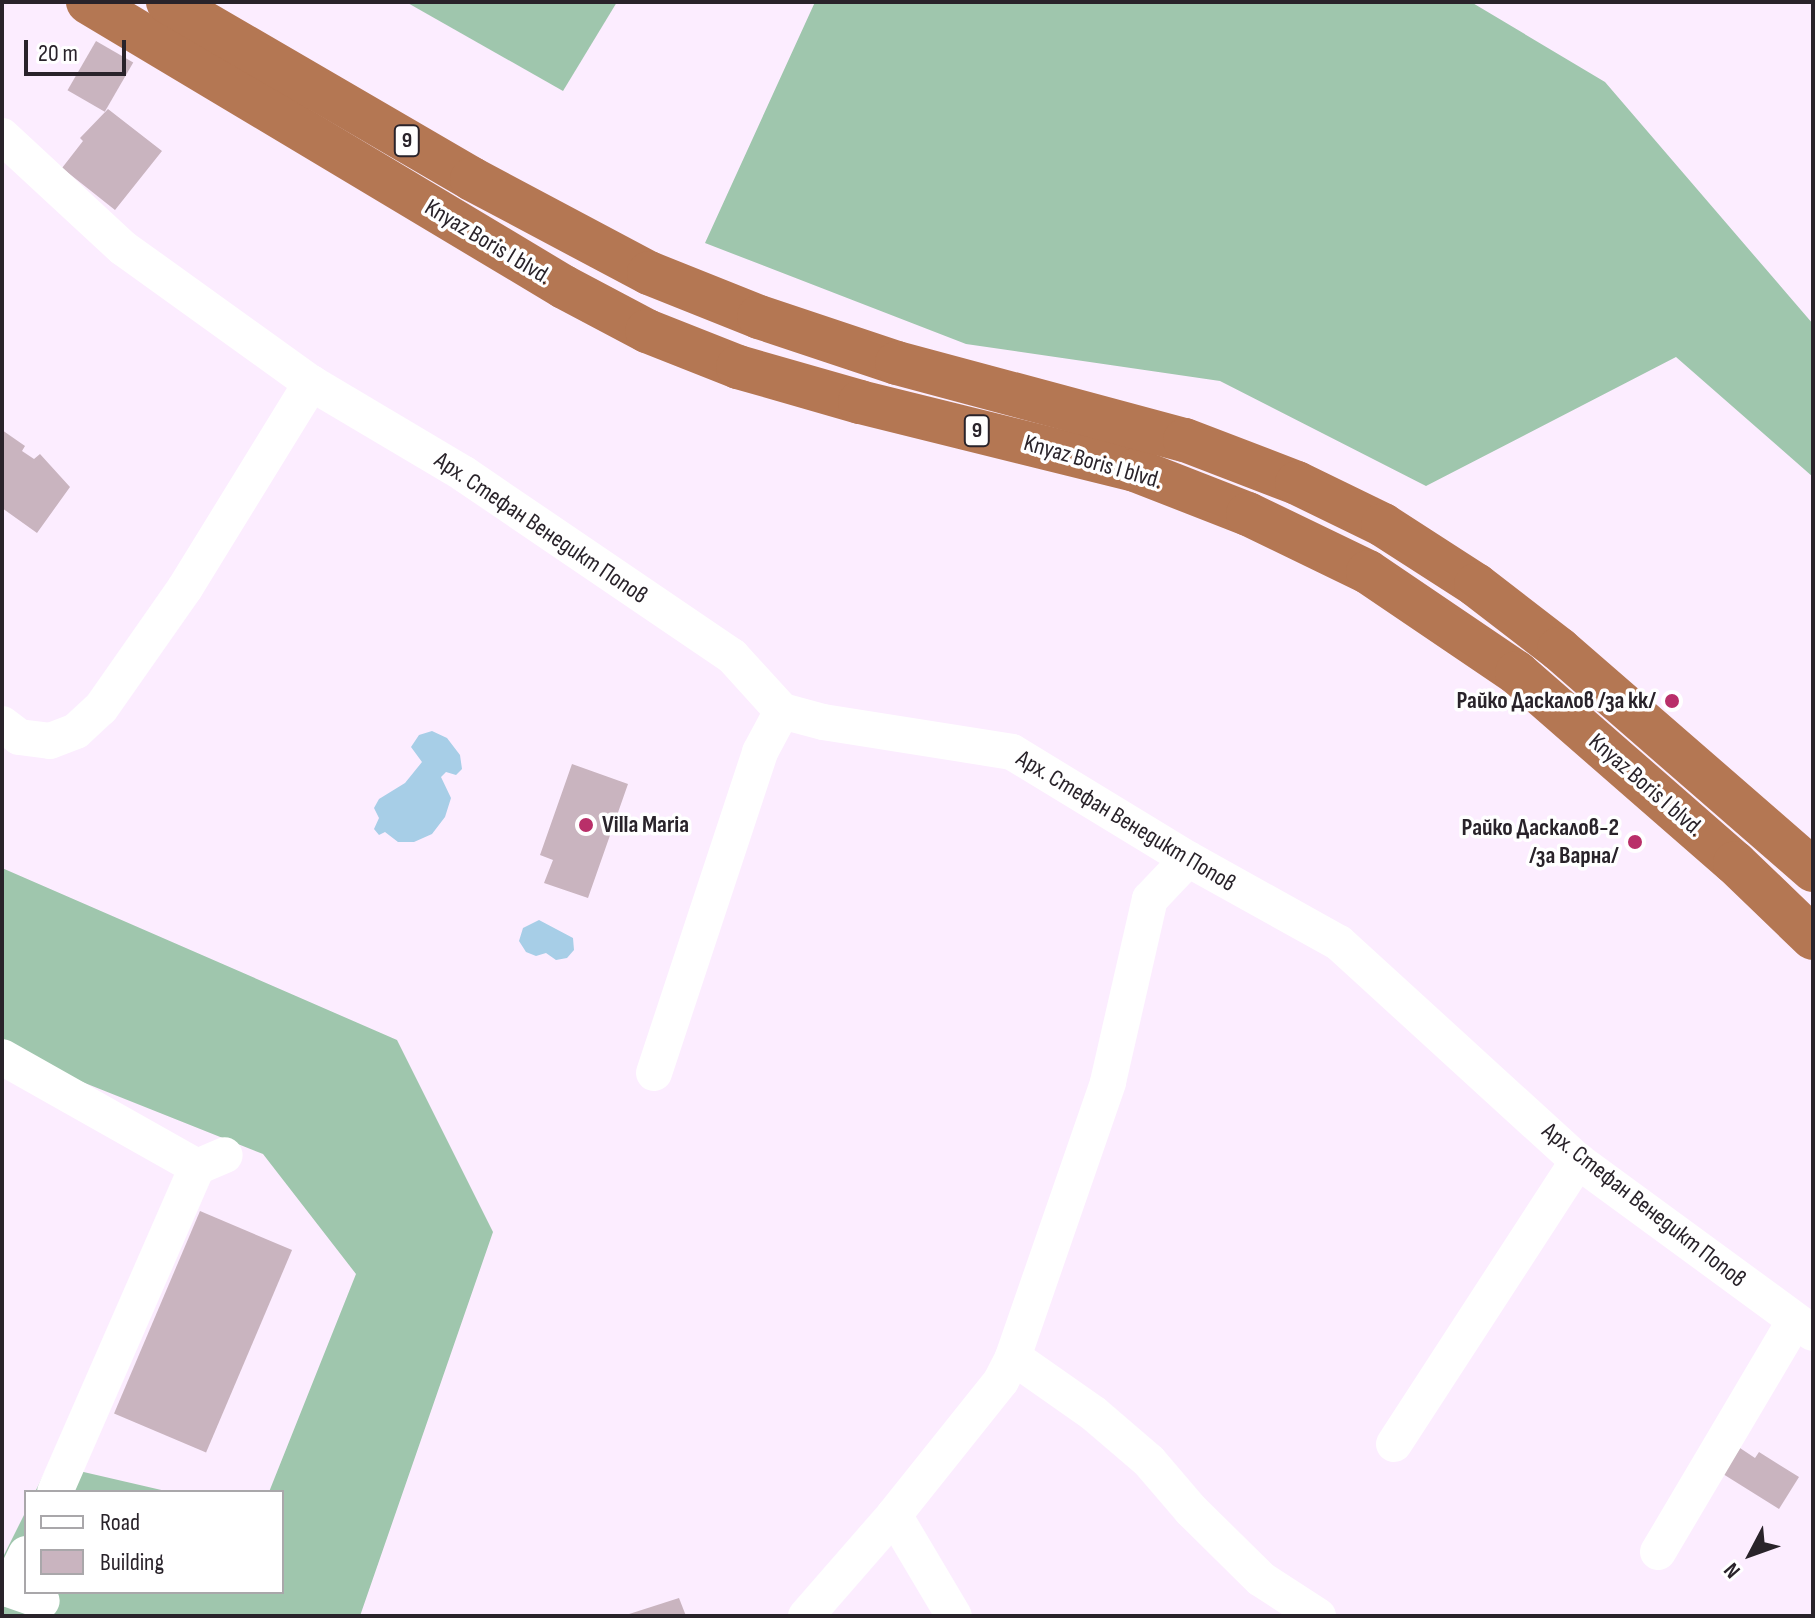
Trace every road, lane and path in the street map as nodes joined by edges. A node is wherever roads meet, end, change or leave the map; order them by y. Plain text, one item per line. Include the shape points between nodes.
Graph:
1 (88, 2) edge
2 (168, 2) edge
3 (2, 136) edge
4 (311, 383) junction
5 (782, 711) junction
6 (2, 724) edge
7 (1188, 859) junction
8 (1813, 870) edge
9 (1813, 938) edge
10 (2, 1057) edge
11 (654, 1073) dead end
12 (1578, 1161) junction
13 (1804, 1326) edge
14 (1013, 1357) junction
15 (1394, 1444) dead end
16 (56, 1490) edge
17 (894, 1515) junction
18 (1658, 1552) dead end
19 (24, 1564) edge
20 (18, 1592) edge
21 (806, 1616) edge
22 (954, 1616) edge
23 (1318, 1616) edge

1 - 9 highway, Knyaz Boris I blvd. / 9 via 564,287 647,331 738,367 860,402 1135,470 1248,514 1368,572 1517,673
2 - 8 highway, Knyaz Boris I blvd. / 9 via 485,187 649,273 897,363 1185,440 1297,483 1383,525 1476,585 1559,649
3 - 4 street, Арх. Стефан Венедикт Попов via 123,248
4 - 5 street, Арх. Стефан Венедикт Попов via 464,474 732,656
4 - 6 street via 185,588 101,708 76,731 50,741 19,737
5 - 7 street, Арх. Стефан Венедикт Попов via 1012,752
5 - 11 street via 760,752
7 - 12 street, Арх. Стефан Венедикт Попов via 1339,943
7 - 14 street via 1150,899 1108,1082
10 - 16 street via 211,1161
12 - 13 street, Арх. Стефан Венедикт Попов
12 - 15 street
13 - 18 street
14 - 17 street via 1001,1381
14 - 23 street via 1093,1413 1149,1461 1261,1579
17 - 21 street
17 - 22 street
19 - 20 street

